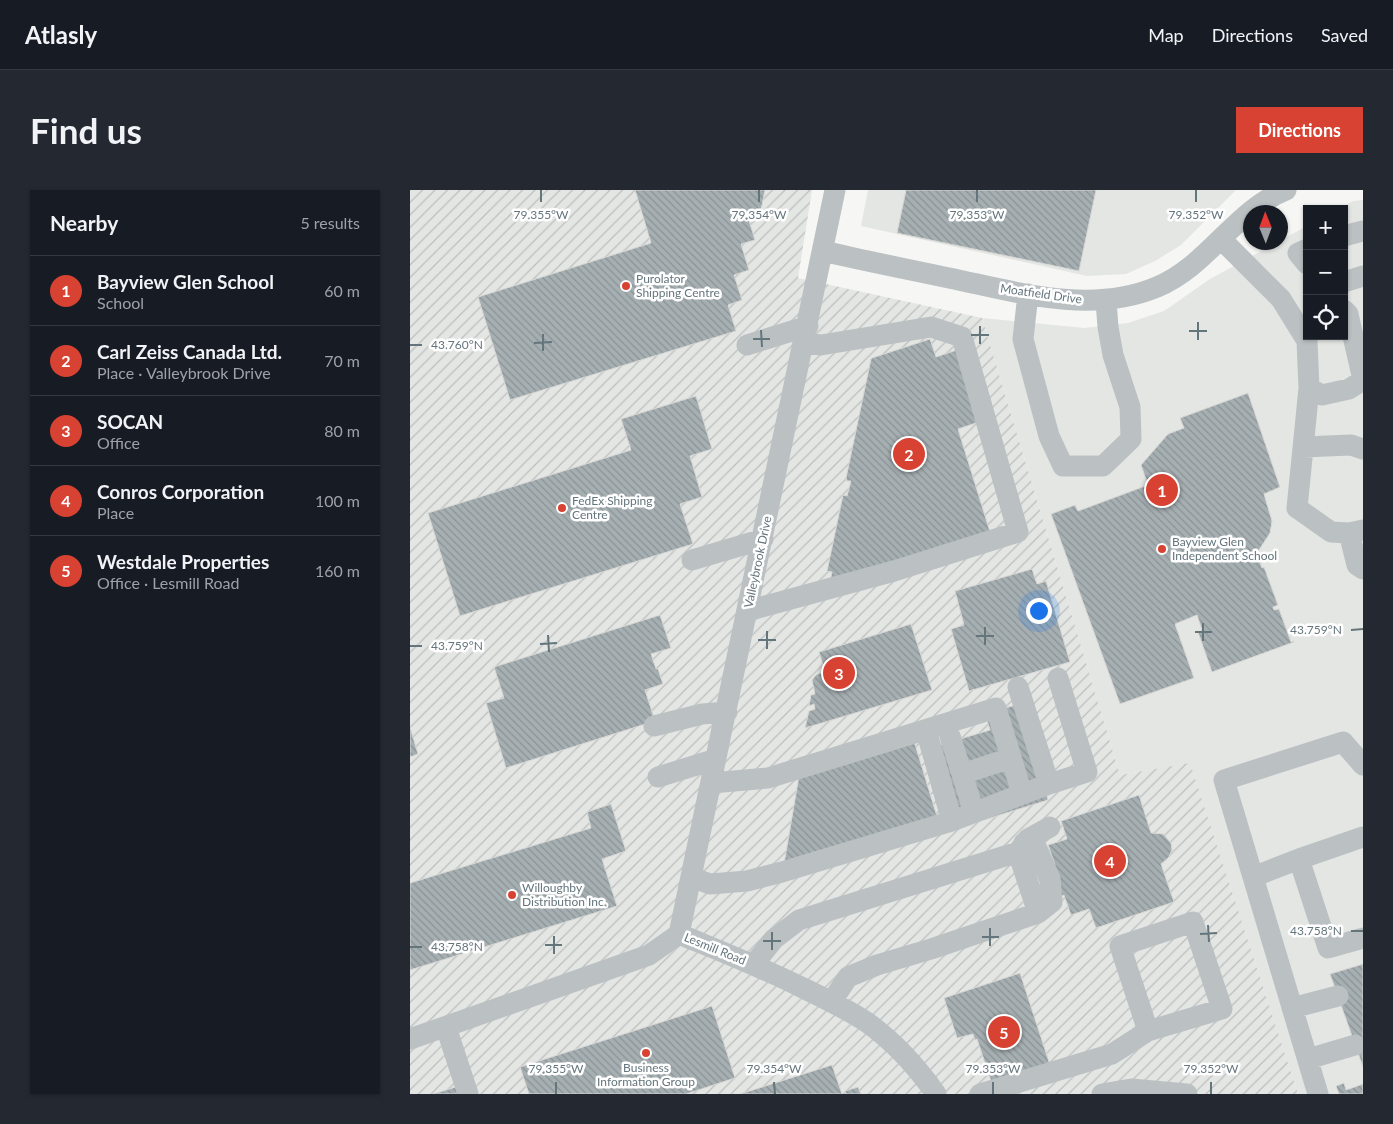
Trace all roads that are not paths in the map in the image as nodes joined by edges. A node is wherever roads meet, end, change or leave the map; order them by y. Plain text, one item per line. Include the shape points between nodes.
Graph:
1 (835, 190) edge
2 (1286, 190) edge
3 (1363, 230) edge
4 (1348, 235) edge
5 (1221, 239) junction
6 (823, 250) junction
7 (1303, 250) edge
8 (1303, 259) edge
9 (1363, 276) edge
10 (1348, 281) edge
11 (1028, 294) junction
12 (1106, 301) junction
13 (1348, 314) edge
14 (806, 335) junction
15 (747, 345) dead end
16 (1363, 380) edge
17 (1309, 388) junction
18 (1302, 447) junction
19 (1363, 450) edge
20 (1356, 531) edge
21 (763, 539) junction
22 (692, 560) dead end
23 (1363, 569) edge
24 (747, 611) junction
25 (1058, 678) dead end
26 (1018, 687) dead end
27 (726, 712) junction
28 (654, 726) dead end
29 (926, 730) junction
30 (950, 736) dead end
31 (1011, 758) junction
32 (716, 759) junction
33 (1363, 765) edge
34 (962, 774) junction
35 (658, 777) dead end
36 (768, 778) junction
37 (711, 783) junction
38 (1049, 784) junction
39 (792, 786) dead end
40 (1021, 790) dead end
41 (972, 806) dead end
42 (952, 821) junction
43 (1050, 827) dead end
44 (1363, 837) edge
45 (1021, 848) junction
46 (1299, 860) junction
47 (691, 877) junction
48 (1253, 877) junction
49 (679, 934) junction
50 (1363, 938) edge
51 (754, 964) junction
52 (1338, 996) dead end
53 (832, 1001) junction
54 (1292, 1008) junction
55 (446, 1027) junction
56 (1148, 1030) junction
57 (410, 1040) edge
58 (1355, 1045) dead end
59 (1308, 1059) junction
60 (468, 1094) edge
61 (936, 1094) edge
62 (980, 1094) edge
63 (1102, 1094) edge
64 (1187, 1094) edge
65 (1318, 1094) edge

1 - 6 street, Valleybrook Drive
2 - 5 street, Moatfield Drive via 1255,208
3 - 4 street
5 - 12 street, Moatfield Drive via 1187,269 1157,287
5 - 17 street via 1281,300 1307,341
6 - 11 street, Moatfield Drive
6 - 14 street, Valleybrook Drive
7 - 8 street via 1298,253
9 - 10 street
11 - 12 street, Moatfield Drive
11 - 12 street via 1023,339 1049,436 1063,466 1104,466 1131,440 1130,407 1113,354
13 - 16 street
14 - 15 street
14 - 21 street, Valleybrook Drive
14 - 24 street via 821,345 931,327 962,337 1018,532 894,571
16 - 17 street via 1348,377
17 - 18 street
18 - 19 street via 1351,445
18 - 20 street via 1297,508 1331,532
20 - 23 street via 1357,565
21 - 22 street
21 - 24 street, Valleybrook Drive
24 - 27 street, Valleybrook Drive
25 - 38 street via 1087,772
26 - 38 street
27 - 28 street via 702,714
27 - 32 street, Valleybrook Drive
29 - 31 street via 996,708
29 - 36 street
29 - 42 street
30 - 34 street
31 - 34 street
31 - 40 street
32 - 35 street
32 - 37 street, Valleybrook Drive
33 - 48 street via 1343,742 1224,780
34 - 41 street
36 - 37 street
36 - 39 street via 776,786
37 - 47 street, Valleybrook Drive
38 - 42 street
42 - 47 street via 747,881 710,884
43 - 45 street via 1028,839
44 - 46 street
45 - 51 street via 798,920 774,939
45 - 53 street via 1038,913 855,974 848,977
46 - 48 street
46 - 50 street via 1328,948
47 - 49 street, Valleybrook Drive
48 - 54 street
49 - 51 street, Lesmill Road
49 - 55 street, Lesmill Road via 649,955
51 - 53 street, Lesmill Road
52 - 54 street
53 - 61 street, Lesmill Road via 868,1023 896,1047
54 - 59 street
55 - 57 street, Lesmill Road
55 - 60 street
56 - 56 street via 1222,1009 1193,922 1120,946
56 - 62 street via 1112,1054
58 - 59 street
59 - 65 street
63 - 64 street via 1130,1089

